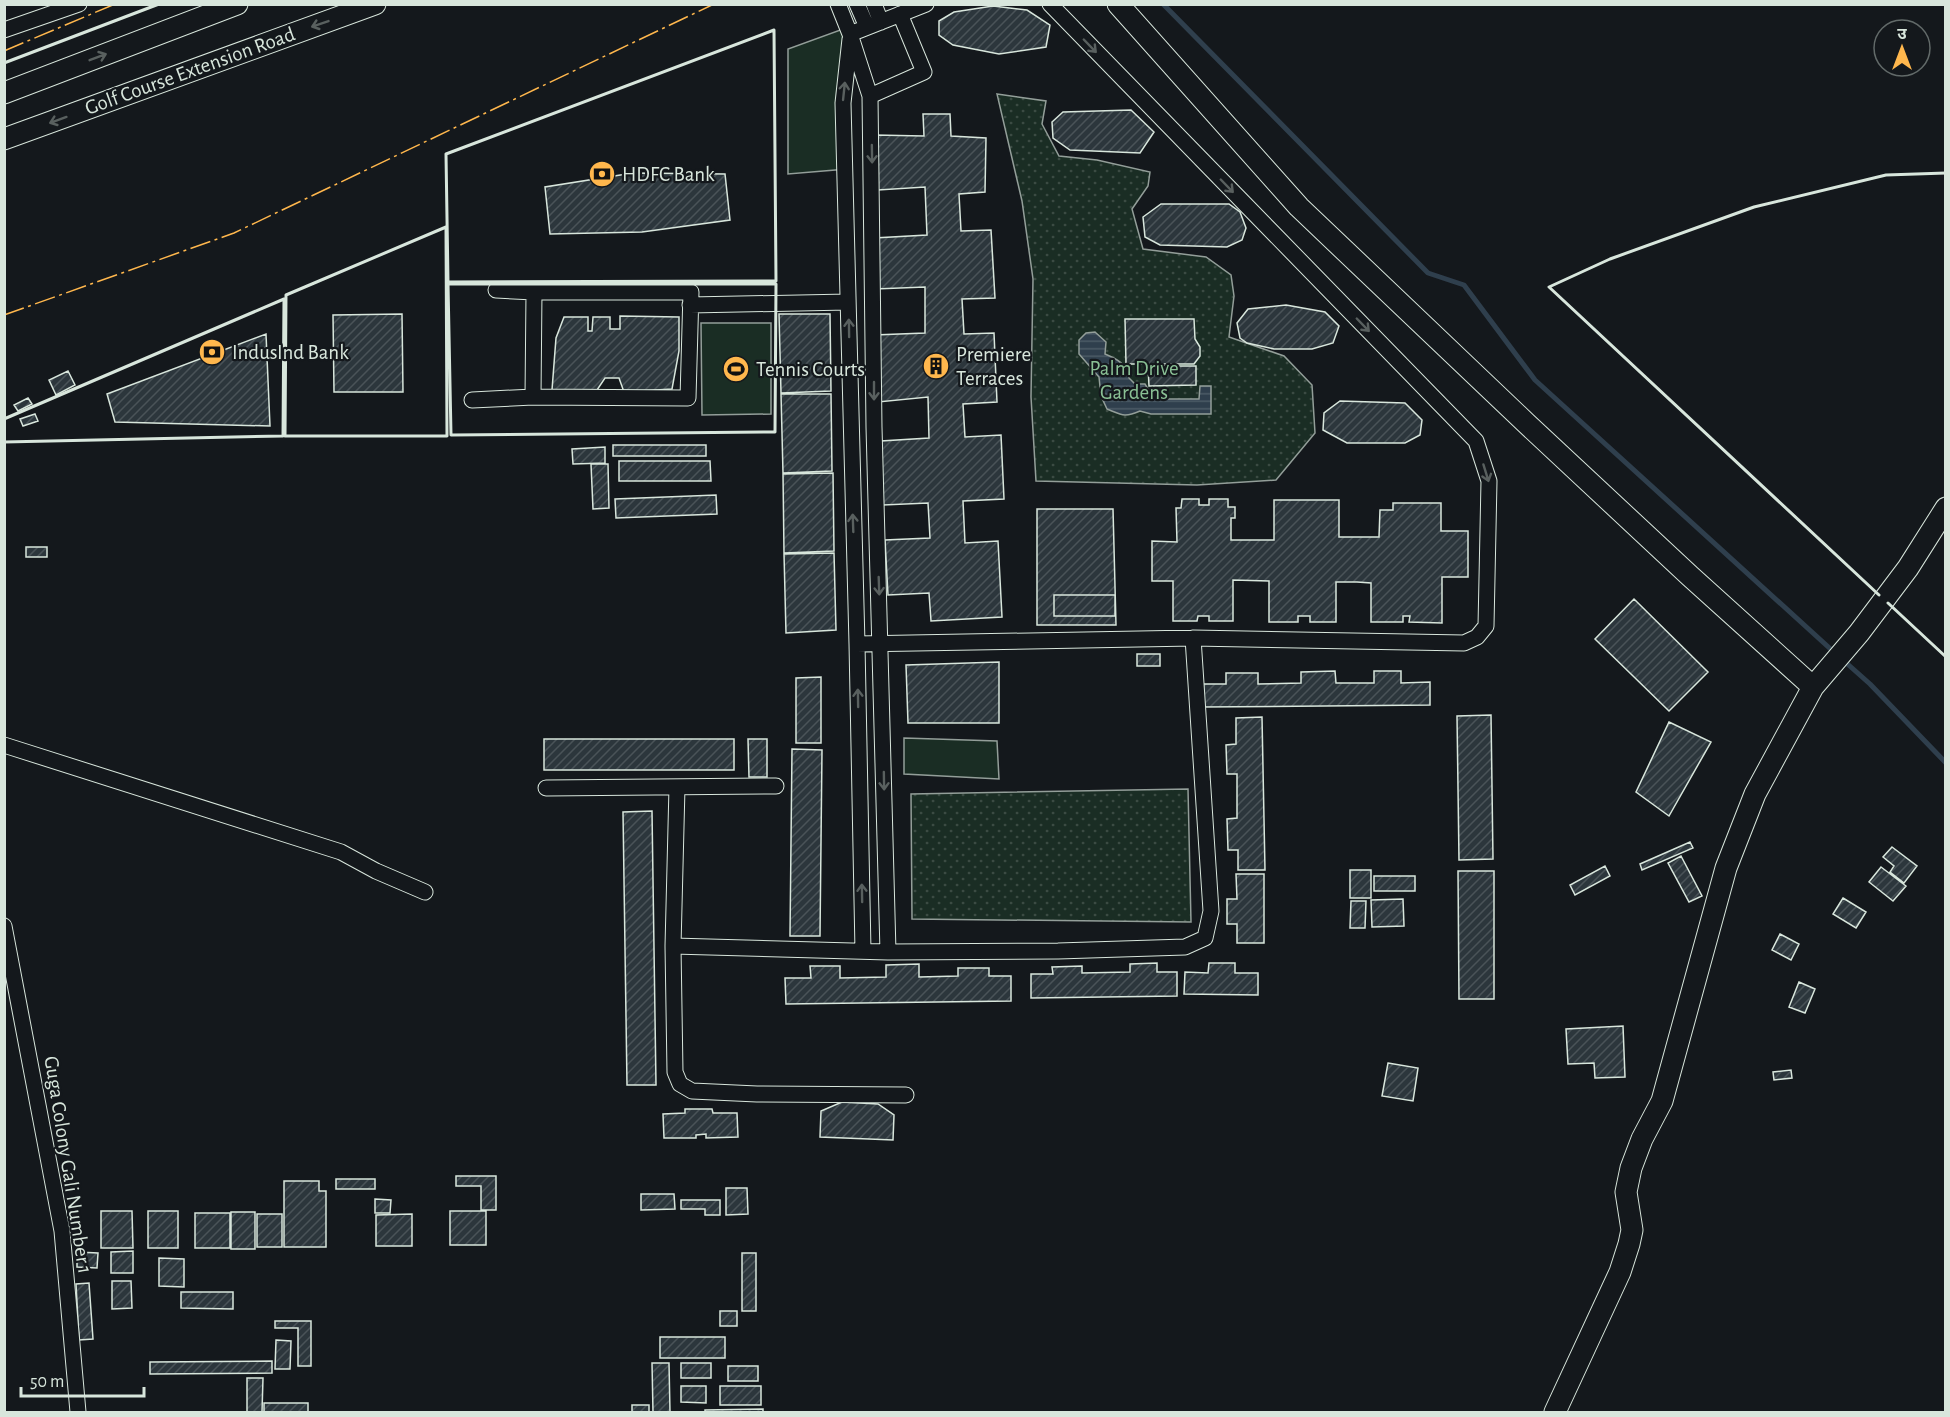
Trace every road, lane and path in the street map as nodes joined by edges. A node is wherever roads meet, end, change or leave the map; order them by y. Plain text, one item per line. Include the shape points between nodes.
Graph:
1 (79, 4) edge
2 (237, 4) edge
3 (375, 4) edge
4 (838, 4) edge
5 (857, 4) edge
6 (874, 4) edge
7 (926, 4) edge
8 (1050, 4) edge
9 (1118, 4) edge
10 (900, 14) junction
11 (874, 24) junction
12 (4, 30) edge
13 (850, 33) junction
14 (4, 93) edge
15 (870, 96) junction
16 (4, 140) edge
17 (496, 290) dead end
18 (534, 292) junction
19 (848, 302) junction
20 (690, 305) junction
21 (533, 397) junction
22 (472, 400) dead end
23 (1946, 508) edge
24 (1193, 638) junction
25 (857, 644) junction
26 (881, 644) junction
27 (1813, 687) junction
28 (4, 745) edge
29 (776, 786) dead end
30 (677, 787) junction
31 (546, 788) dead end
32 (425, 892) dead end
33 (4, 927) edge
34 (674, 946) junction
35 (863, 951) junction
36 (888, 952) junction
37 (906, 1095) dead end
38 (78, 1413) edge
39 (1555, 1413) edge

1 - 12 street
14 -> 2 street, Golf Course Extension Road
3 -> 16 street, Golf Course Extension Road
4 - 13 street
5 - 11 street
6 - 11 street
7 - 10 street
8 -> 24 street via 1476,441 1489,481 1486,626 1477,638 1464,643
9 - 27 street via 1299,207 1552,448
10 - 11 street
10 - 15 street via 924,72
11 - 13 street
13 - 15 street
19 -> 13 street via 843,103
15 -> 26 street
17 - 18 street
18 - 20 street via 691,292
18 - 21 street
19 - 20 street
25 -> 19 street
20 - 21 street via 688,398
21 - 22 street
23 - 27 street via 1908,568
24 - 26 street
24 - 36 street via 1210,911 1205,938 1185,947
25 - 26 street
35 -> 25 street
26 -> 36 street
27 - 39 street via 1755,794 1726,868 1662,1101 1631,1168 1626,1192 1632,1230 1629,1244
28 - 32 street via 342,852
29 - 30 street
30 - 31 street
30 - 34 street
33 - 38 street, Guga Colony Gali Number 1 via 62,1231
34 - 35 street
34 - 37 street via 675,1072 680,1084 692,1091
35 - 36 street

